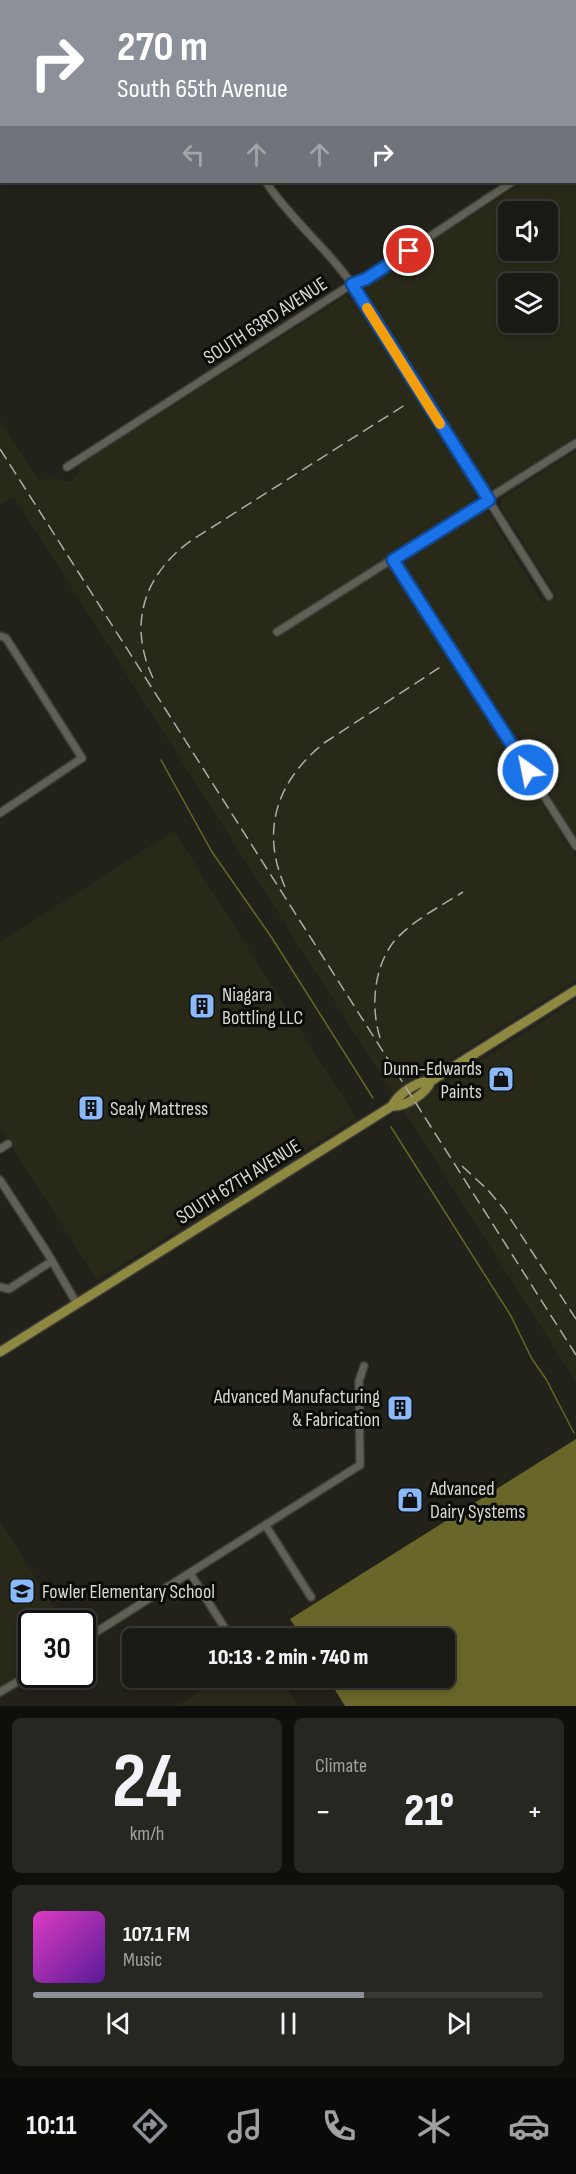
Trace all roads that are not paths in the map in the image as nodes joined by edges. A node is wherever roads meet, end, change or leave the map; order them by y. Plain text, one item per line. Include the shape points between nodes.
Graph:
1 (267, 183) edge
2 (510, 183) edge
3 (352, 284) junction
4 (576, 443) edge
5 (67, 467) dead end
6 (489, 500) junction
7 (393, 560) junction
8 (549, 596) dead end
9 (277, 632) dead end
10 (1, 636) edge
11 (0, 813) edge
12 (576, 846) edge
13 (576, 990) edge
14 (8, 1144) dead end
15 (0, 1149) edge
16 (0, 1180) edge
17 (52, 1261) junction
18 (0, 1287) edge
19 (77, 1304) junction
20 (0, 1352) edge
21 (364, 1366) dead end
22 (266, 1526) junction
23 (190, 1573) junction
24 (311, 1597) dead end
25 (225, 1628) edge
26 (96, 1632) edge
27 (18, 1681) edge
28 (0, 1692) edge

1 - 3 street via 280,204
2 - 3 street, SOUTH 63RD AVENUE via 366,279
3 - 5 street, SOUTH 63RD AVENUE
3 - 6 street
4 - 6 street
6 - 7 street
6 - 8 street
7 - 9 street
7 - 12 street
10 - 11 street via 6,638 82,758
13 - 19 main road, SOUTH 67TH AVENUE via 431,1082 428,1089 400,1106 392,1106
14 - 15 street
16 - 17 street
17 - 18 street via 9,1289
17 - 19 street
19 - 20 main road, SOUTH 67TH AVENUE
21 - 22 street via 359,1380 360,1465
22 - 23 street
22 - 24 street
23 - 25 street
23 - 26 street
27 - 28 street

